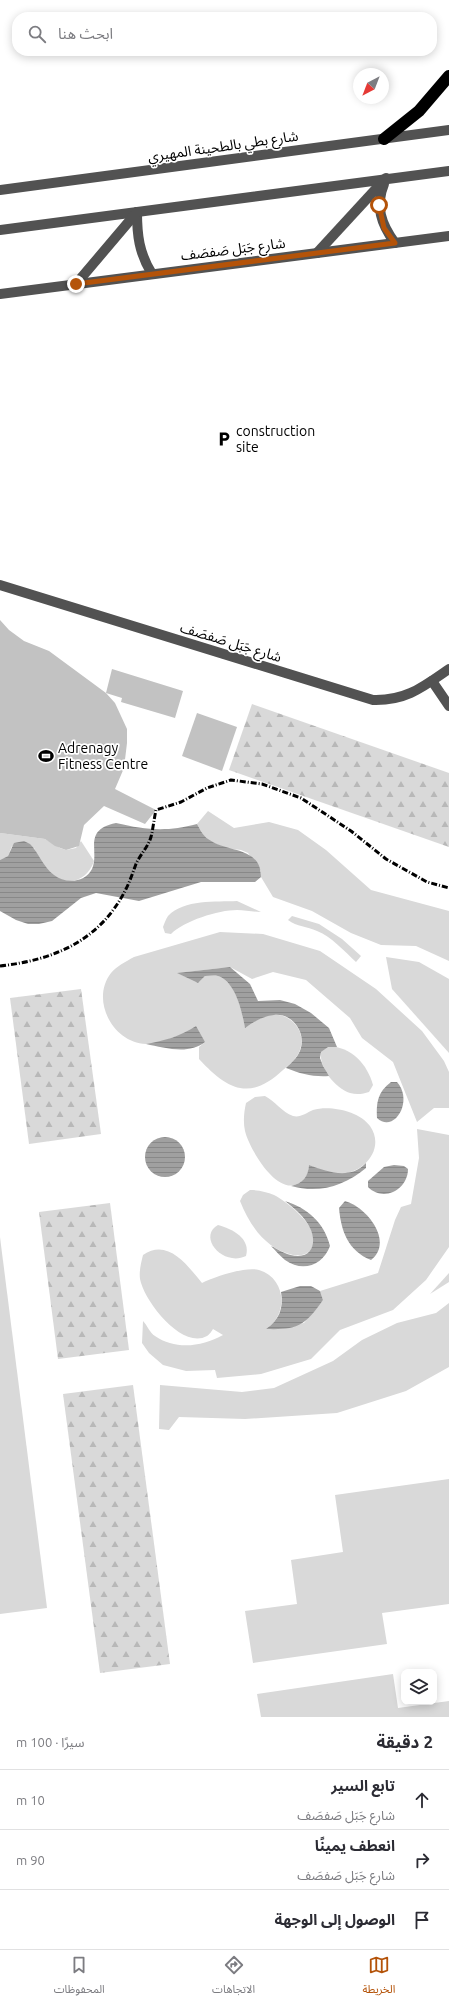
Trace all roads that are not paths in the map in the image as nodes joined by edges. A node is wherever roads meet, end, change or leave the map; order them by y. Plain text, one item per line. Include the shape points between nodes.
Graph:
1 (449, 76) edge
2 (449, 130) edge
3 (384, 139) junction
4 (449, 171) edge
5 (386, 178) junction
6 (0, 190) edge
7 (137, 212) junction
8 (0, 230) edge
9 (449, 236) edge
10 (395, 243) junction
11 (317, 253) junction
12 (152, 274) junction
13 (76, 284) junction
14 (0, 294) edge
15 (0, 585) edge
16 (449, 669) edge
17 (432, 681) junction
18 (449, 706) edge

1 - 3 highway via 419,111
2 - 3 street, شارع بطي بالطحينة المهيري
3 - 6 street, شارع بطي بالطحينة المهيري
4 - 5 street
5 - 7 street
5 - 10 street via 380,194 379,212 384,228
5 - 11 street
7 - 8 street
7 - 12 street via 140,248
7 - 13 street
9 - 10 street, شارع جَبَل صَفصَف
10 - 11 street, شارع جَبَل صَفصَف
11 - 12 street, شارع جَبَل صَفصَف
12 - 13 street, شارع جَبَل صَفصَف
13 - 14 street, شارع جَبَل صَفصَف
15 - 17 street, شارع جَبَل صَفصَف via 368,698 385,700 406,696
16 - 17 street, شارع جَبَل صَفصَف
17 - 18 street

